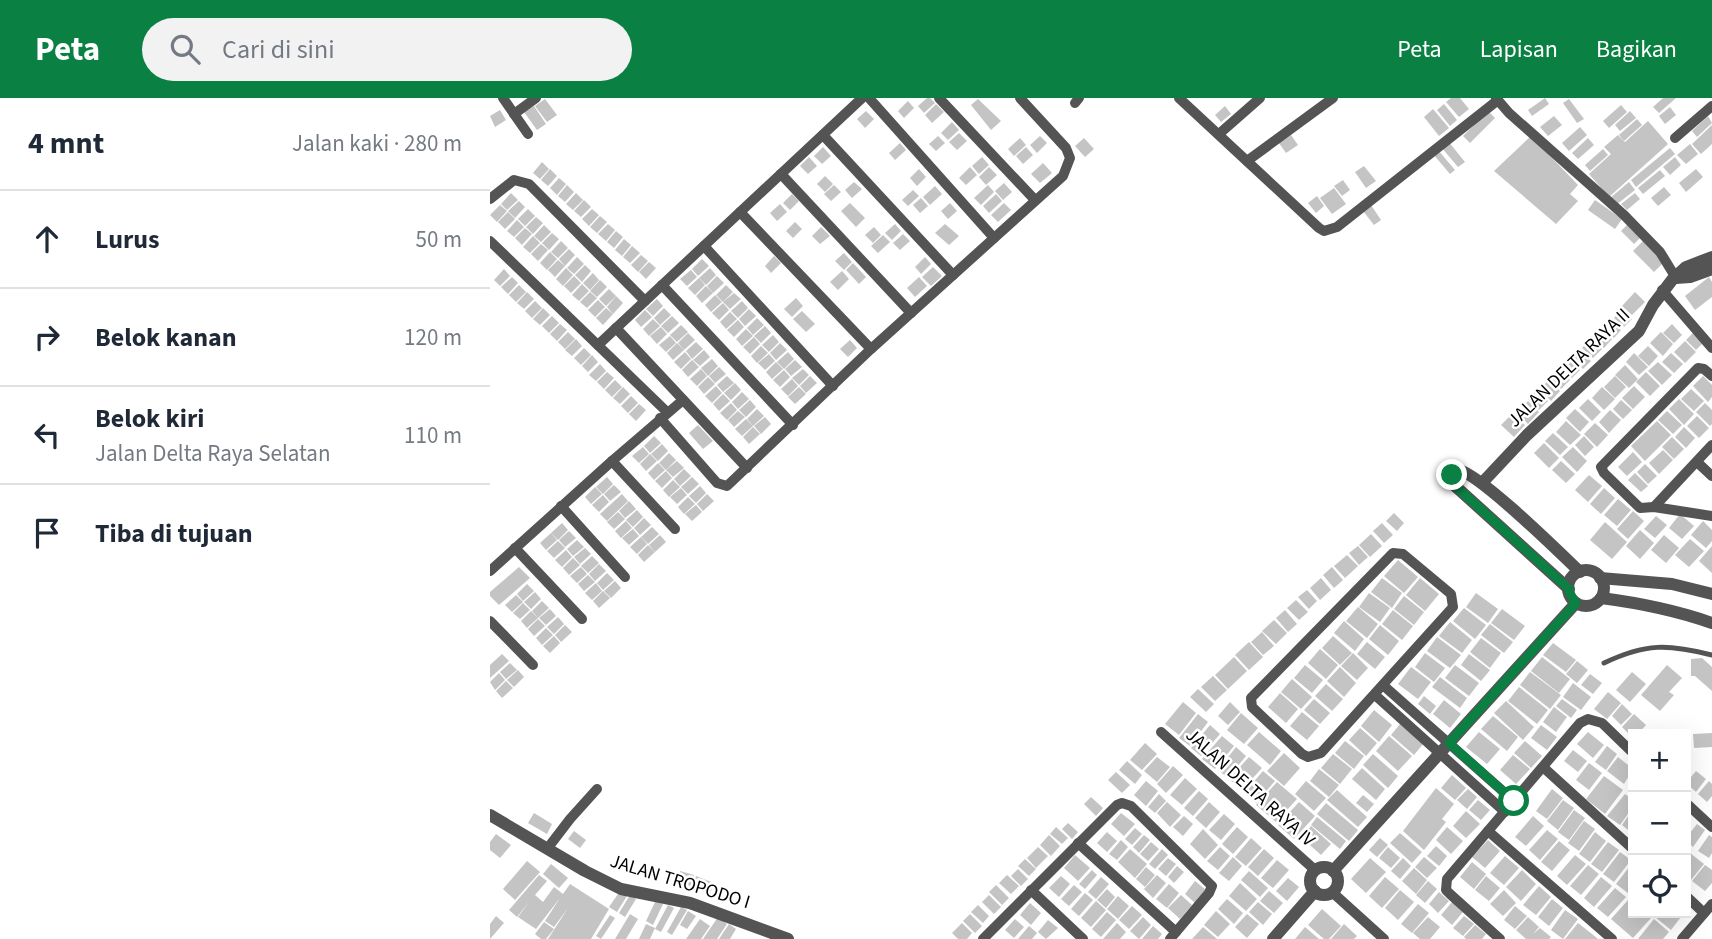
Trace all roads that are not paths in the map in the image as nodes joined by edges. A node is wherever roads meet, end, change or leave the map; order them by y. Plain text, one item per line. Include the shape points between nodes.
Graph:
1 (503, 98) edge
2 (536, 98) edge
3 (862, 98) edge
4 (869, 98) edge
5 (939, 98) edge
6 (1020, 98) edge
7 (1260, 98) edge
8 (1333, 98) edge
9 (1497, 99) edge
10 (1186, 100) edge
11 (1712, 106) edge
12 (513, 114) junction
13 (528, 134) dead end
14 (1219, 134) junction
15 (822, 135) junction
16 (1675, 138) dead end
17 (1247, 161) junction
18 (781, 174) junction
19 (490, 199) edge
20 (1035, 200) junction
21 (740, 212) junction
22 (994, 238) junction
23 (490, 241) edge
24 (704, 246) junction
25 (1712, 257) edge
26 (1712, 269) edge
27 (953, 275) junction
28 (1676, 278) junction
29 (662, 285) junction
30 (1662, 290) junction
31 (645, 301) junction
32 (911, 313) junction
33 (616, 328) junction
34 (598, 345) junction
35 (1712, 348) edge
36 (871, 349) junction
37 (1712, 376) edge
38 (833, 386) junction
39 (683, 400) junction
40 (664, 415) junction
41 (793, 425) junction
42 (1712, 445) edge
43 (611, 461) junction
44 (1697, 462) junction
45 (747, 468) junction
46 (1712, 476) edge
47 (1482, 484) junction
48 (561, 506) junction
49 (1654, 507) junction
50 (1712, 516) edge
51 (675, 529) dead end
52 (515, 548) junction
53 (490, 571) edge
54 (1580, 572) junction
55 (625, 577) dead end
56 (1601, 578) junction
57 (1569, 589) junction
58 (1712, 594) edge
59 (1601, 598) junction
60 (1576, 603) junction
61 (582, 619) dead end
62 (490, 621) edge
63 (1712, 623) edge
64 (1712, 655) edge
65 (1604, 663) dead end
66 (533, 665) dead end
67 (1384, 686) junction
68 (1375, 695) junction
69 (1161, 732) dead end
70 (1444, 748) junction
71 (1628, 748) edge
72 (1543, 767) junction
73 (597, 789) dead end
74 (1514, 801) junction
75 (1691, 808) edge
76 (1505, 812) junction
77 (490, 815) edge
78 (1712, 827) edge
79 (1488, 831) junction
80 (1078, 843) junction
81 (1628, 844) edge
82 (547, 849) junction
83 (1315, 870) junction
84 (1333, 871) junction
85 (1031, 890) junction
86 (1315, 891) junction
87 (1332, 892) junction
88 (1691, 901) edge
89 (1712, 904) edge
90 (1704, 913) junction
91 (1173, 936) edge
92 (990, 937) edge
93 (788, 939) edge
94 (1083, 939) edge
95 (1273, 939) edge
96 (1384, 939) edge
97 (1500, 939) edge
98 (1612, 939) edge
99 (1682, 939) edge

1 - 12 street
2 - 12 street
3 - 15 street
4 - 22 street
5 - 20 street
6 - 20 street via 1070,158 1063,176
7 - 14 street
8 - 17 street
9 - 17 street via 1331,230 1319,228
9 - 28 street via 1624,215 1660,252
10 - 14 street
11 - 16 street
12 - 13 street
14 - 17 street
15 - 18 street
15 - 27 street
18 - 21 street
18 - 32 street
19 - 31 street via 514,180 528,184
20 - 22 street
21 - 24 street
21 - 36 street
22 - 27 street
23 - 34 street
24 - 29 street
24 - 38 street
25 - 28 street, JALAN DELTA RAYA II via 1686,267
26 - 28 street, JALAN DELTA RAYA II
27 - 32 street
28 - 30 street, JALAN DELTA RAYA II
29 - 31 street
29 - 41 street
30 - 35 street
30 - 47 street, JALAN DELTA RAYA II via 1639,331 1527,435
31 - 33 street
32 - 36 street
33 - 34 street
33 - 39 street
34 - 40 street
36 - 38 street
37 - 49 street via 1698,368 1602,464 1604,473 1638,506
38 - 41 street
39 - 40 street
39 - 45 street
40 - 43 street
40 - 45 street via 717,483 727,486
41 - 45 street
42 - 44 street
43 - 48 street
43 - 51 street
44 - 46 street
44 - 49 street
47 - 54 street
47 - 57 street via 1459,470 1451,479
48 - 52 street
48 - 55 street
49 - 50 street
52 - 53 street
52 - 61 street
54 - 56 street via 1591,571
54 - 57 street
56 - 58 street via 1672,584
56 - 59 street
57 - 60 street
59 - 60 street via 1593,605
59 - 63 street via 1682,612
60 - 70 street
62 - 66 street
64 - 65 lane via 1676,646 1630,650
67 - 68 street
67 - 68 street via 1454,603 1451,594 1398,553 1390,555 1253,693 1250,702 1308,757 1321,753
67 - 70 street
68 - 70 street
69 - 83 street, JALAN DELTA RAYA IV
70 - 74 street
70 - 76 street
70 - 84 street
71 - 72 street via 1602,723 1588,719
72 - 74 street
72 - 81 street
73 - 82 street
74 - 76 street
75 - 78 street
76 - 79 street
77 - 82 street, JALAN TROPODO I
79 - 97 street via 1445,884 1450,894
79 - 98 street
80 - 85 street
80 - 91 street
80 - 91 street via 1122,803 1212,886
82 - 93 street, JALAN TROPODO I via 621,889 690,903
83 - 84 street
83 - 86 street via 1310,883
84 - 87 street via 1337,879
85 - 92 street
85 - 94 street
86 - 87 street
86 - 95 street
87 - 96 street
88 - 90 street
89 - 90 street
90 - 99 street

